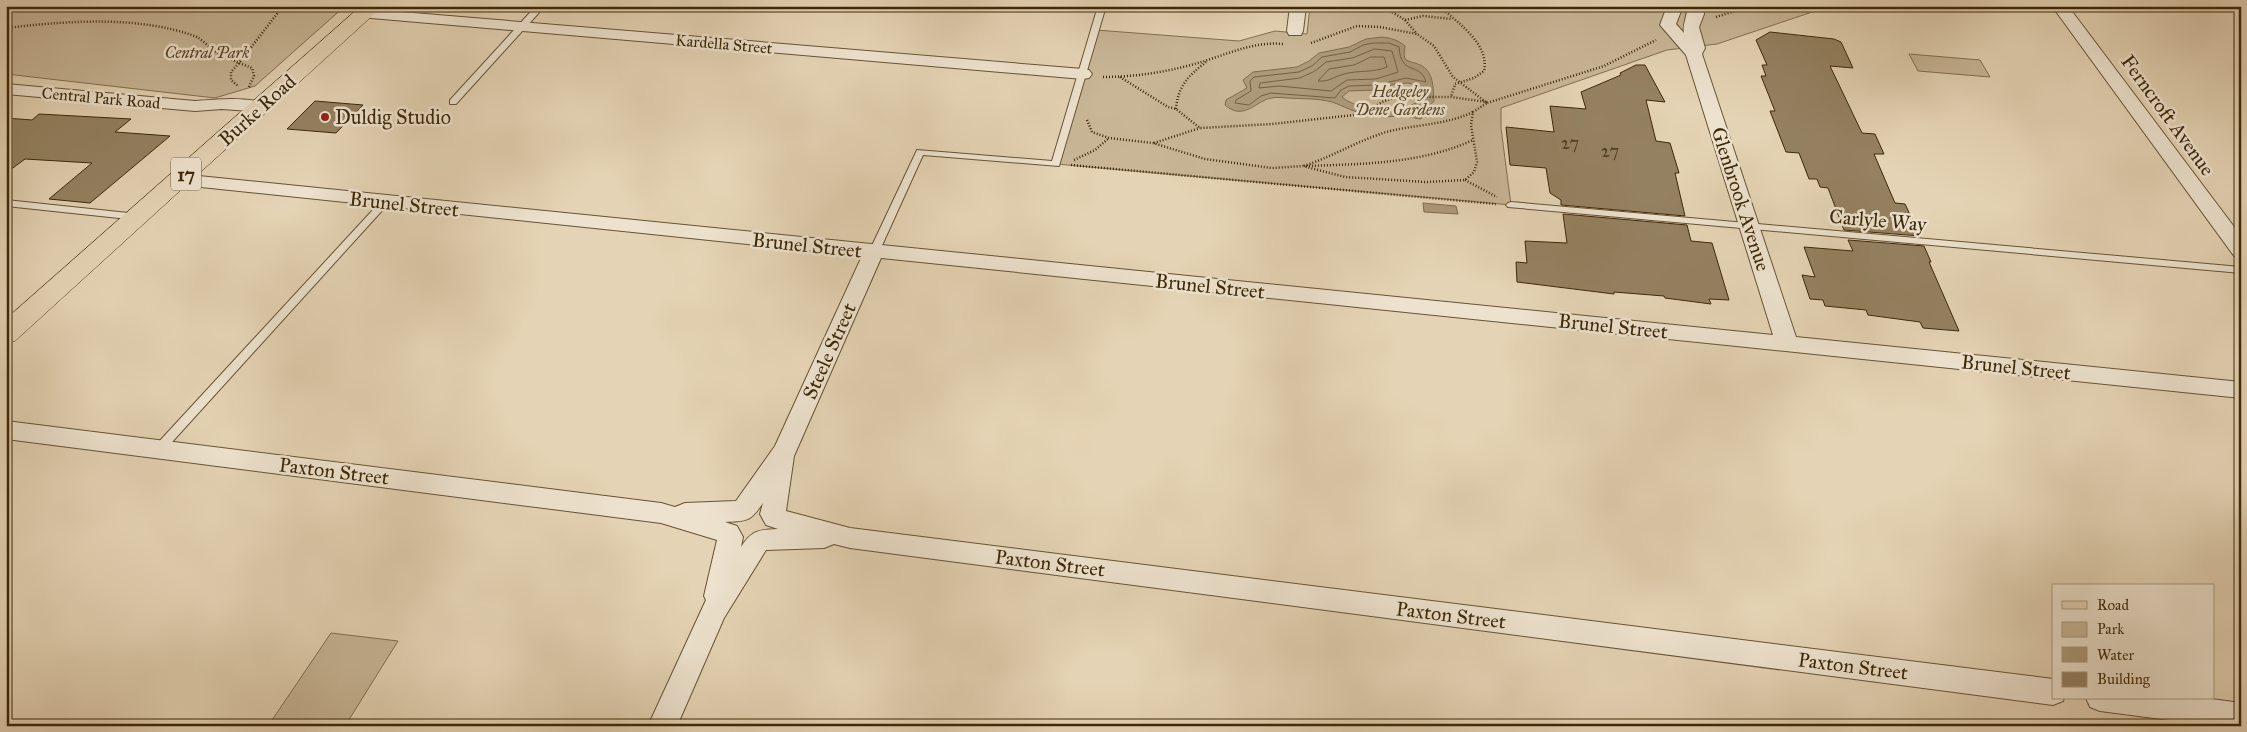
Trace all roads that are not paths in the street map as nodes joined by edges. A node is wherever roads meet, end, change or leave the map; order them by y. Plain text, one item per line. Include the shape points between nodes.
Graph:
1 (541, 6) edge
2 (1102, 6) edge
3 (1298, 6) edge
4 (1675, 6) edge
5 (1695, 6) edge
6 (2060, 6) edge
7 (369, 10) edge
8 (522, 27) junction
9 (1295, 31) dead end
10 (1694, 54) junction
11 (1083, 74) junction
12 (6, 89) edge
13 (453, 102) dead end
14 (252, 105) junction
15 (179, 180) junction
16 (384, 202) junction
17 (6, 203) edge
18 (1512, 205) road end
19 (138, 217) junction
20 (1750, 227) junction
21 (2241, 251) edge
22 (874, 252) junction
23 (2241, 270) edge
24 (6, 334) edge
25 (1787, 344) junction
26 (2241, 390) edge
27 (6, 430) edge
28 (159, 449) junction
29 (785, 450) junction
30 (774, 516) junction
31 (736, 523) junction
32 (850, 538) junction
33 (760, 541) junction
34 (713, 612) junction
35 (2052, 692) edge
36 (2116, 700) edge
37 (2241, 716) edge
38 (662, 726) edge

1 - 8 lane
2 - 11 lane
3 - 9 street
4 - 10 street, Glenbrook Avenue via 1668,25
5 - 10 street, Glenbrook Avenue via 1691,27 1697,48
6 - 21 street, Ferncroft Avenue
7 - 8 street, Kardella Street
7 - 14 main road, Burke Road / 17
8 - 11 street, Kardella Street
8 - 13 lane
10 - 20 street, Glenbrook Avenue
11 - 22 lane via 1056,164 920,152
12 - 14 street, Central Park Road via 195,106 212,114
14 - 15 main road, Burke Road / 17
15 - 16 street, Brunel Street
15 - 19 main road, Burke Road / 17
16 - 22 street, Brunel Street
16 - 28 lane
17 - 19 lane
18 - 20 lane, Carlyle Way
19 - 24 main road, Burke Road / 17
20 - 23 lane, Carlyle Way
20 - 25 street, Glenbrook Avenue
22 - 25 street, Brunel Street
22 - 29 street, Steele Street
25 - 26 street, Brunel Street
27 - 28 street, Paxton Street
28 - 31 street, Paxton Street
29 - 30 street, Steele Street
29 - 31 street, Steele Street
30 - 31 street via 769,510 758,507
30 - 32 street, Paxton Street
30 - 33 street via 773,530
31 - 33 street via 734,541 745,544
31 - 34 street, Steele Street
32 - 33 street, Paxton Street
32 - 35 street, Paxton Street
33 - 34 street, Steele Street
34 - 38 street, Steele Street
36 - 37 street

